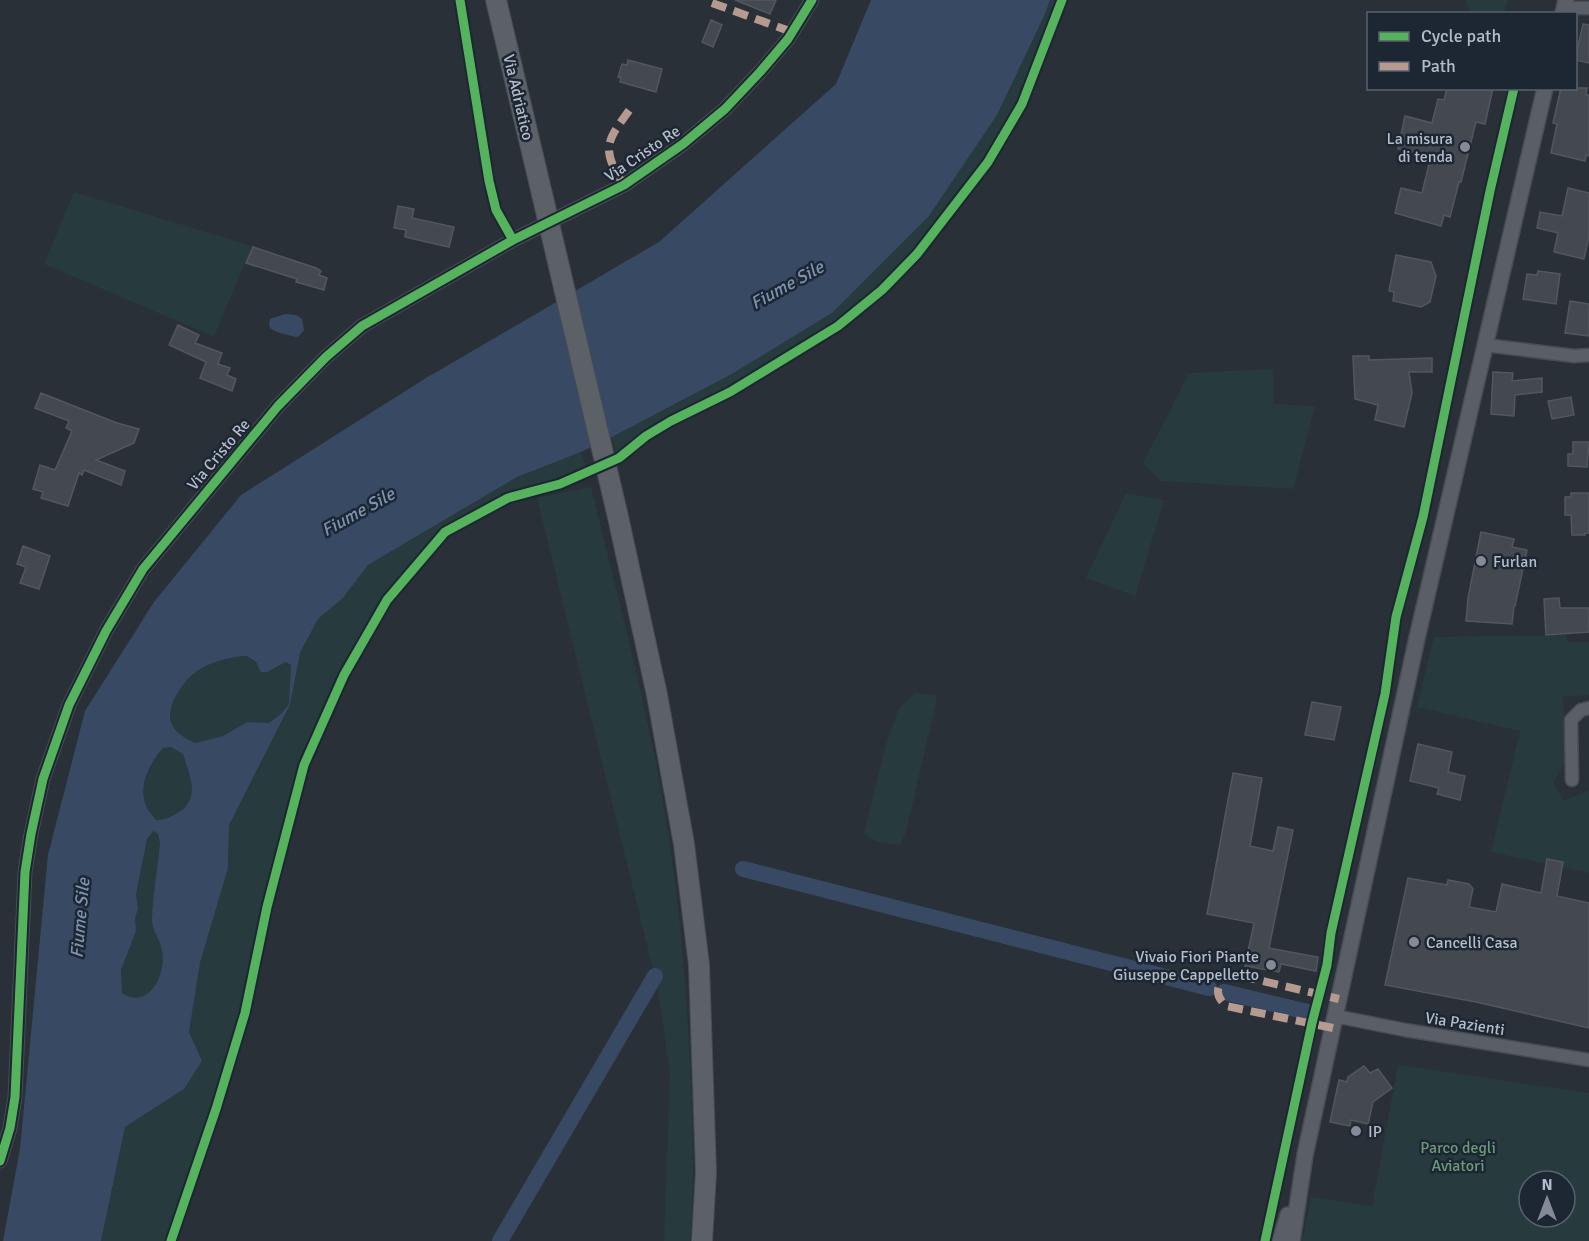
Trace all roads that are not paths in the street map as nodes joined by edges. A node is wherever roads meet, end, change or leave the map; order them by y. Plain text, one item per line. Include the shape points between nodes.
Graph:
1 (496, 0) edge
2 (812, 0) edge
3 (1565, 7) edge
4 (1589, 8) edge
5 (1545, 90) edge
6 (1485, 345) junction
7 (1589, 355) edge
8 (1589, 708) edge
9 (1572, 780) dead end
10 (1335, 1016) junction
11 (1589, 1060) edge
12 (1305, 1155) junction
13 (0, 1161) edge
14 (702, 1241) edge
15 (1280, 1241) edge
16 (1292, 1241) edge

1 - 14 main road, Via Adriatico, bridge via 618,517 657,695 684,844 699,965 706,1172
2 - 13 street, Via Cristo Re via 788,39 760,72 725,110 683,144 624,185 513,240 362,326 278,406 143,569 69,705 43,779 25,872 15,1097
3 - 4 street
5 - 6 street
6 - 7 street
6 - 10 street
8 - 9 street via 1571,720
10 - 11 street, Via Pazienti
10 - 12 street
12 - 15 street
12 - 16 street

